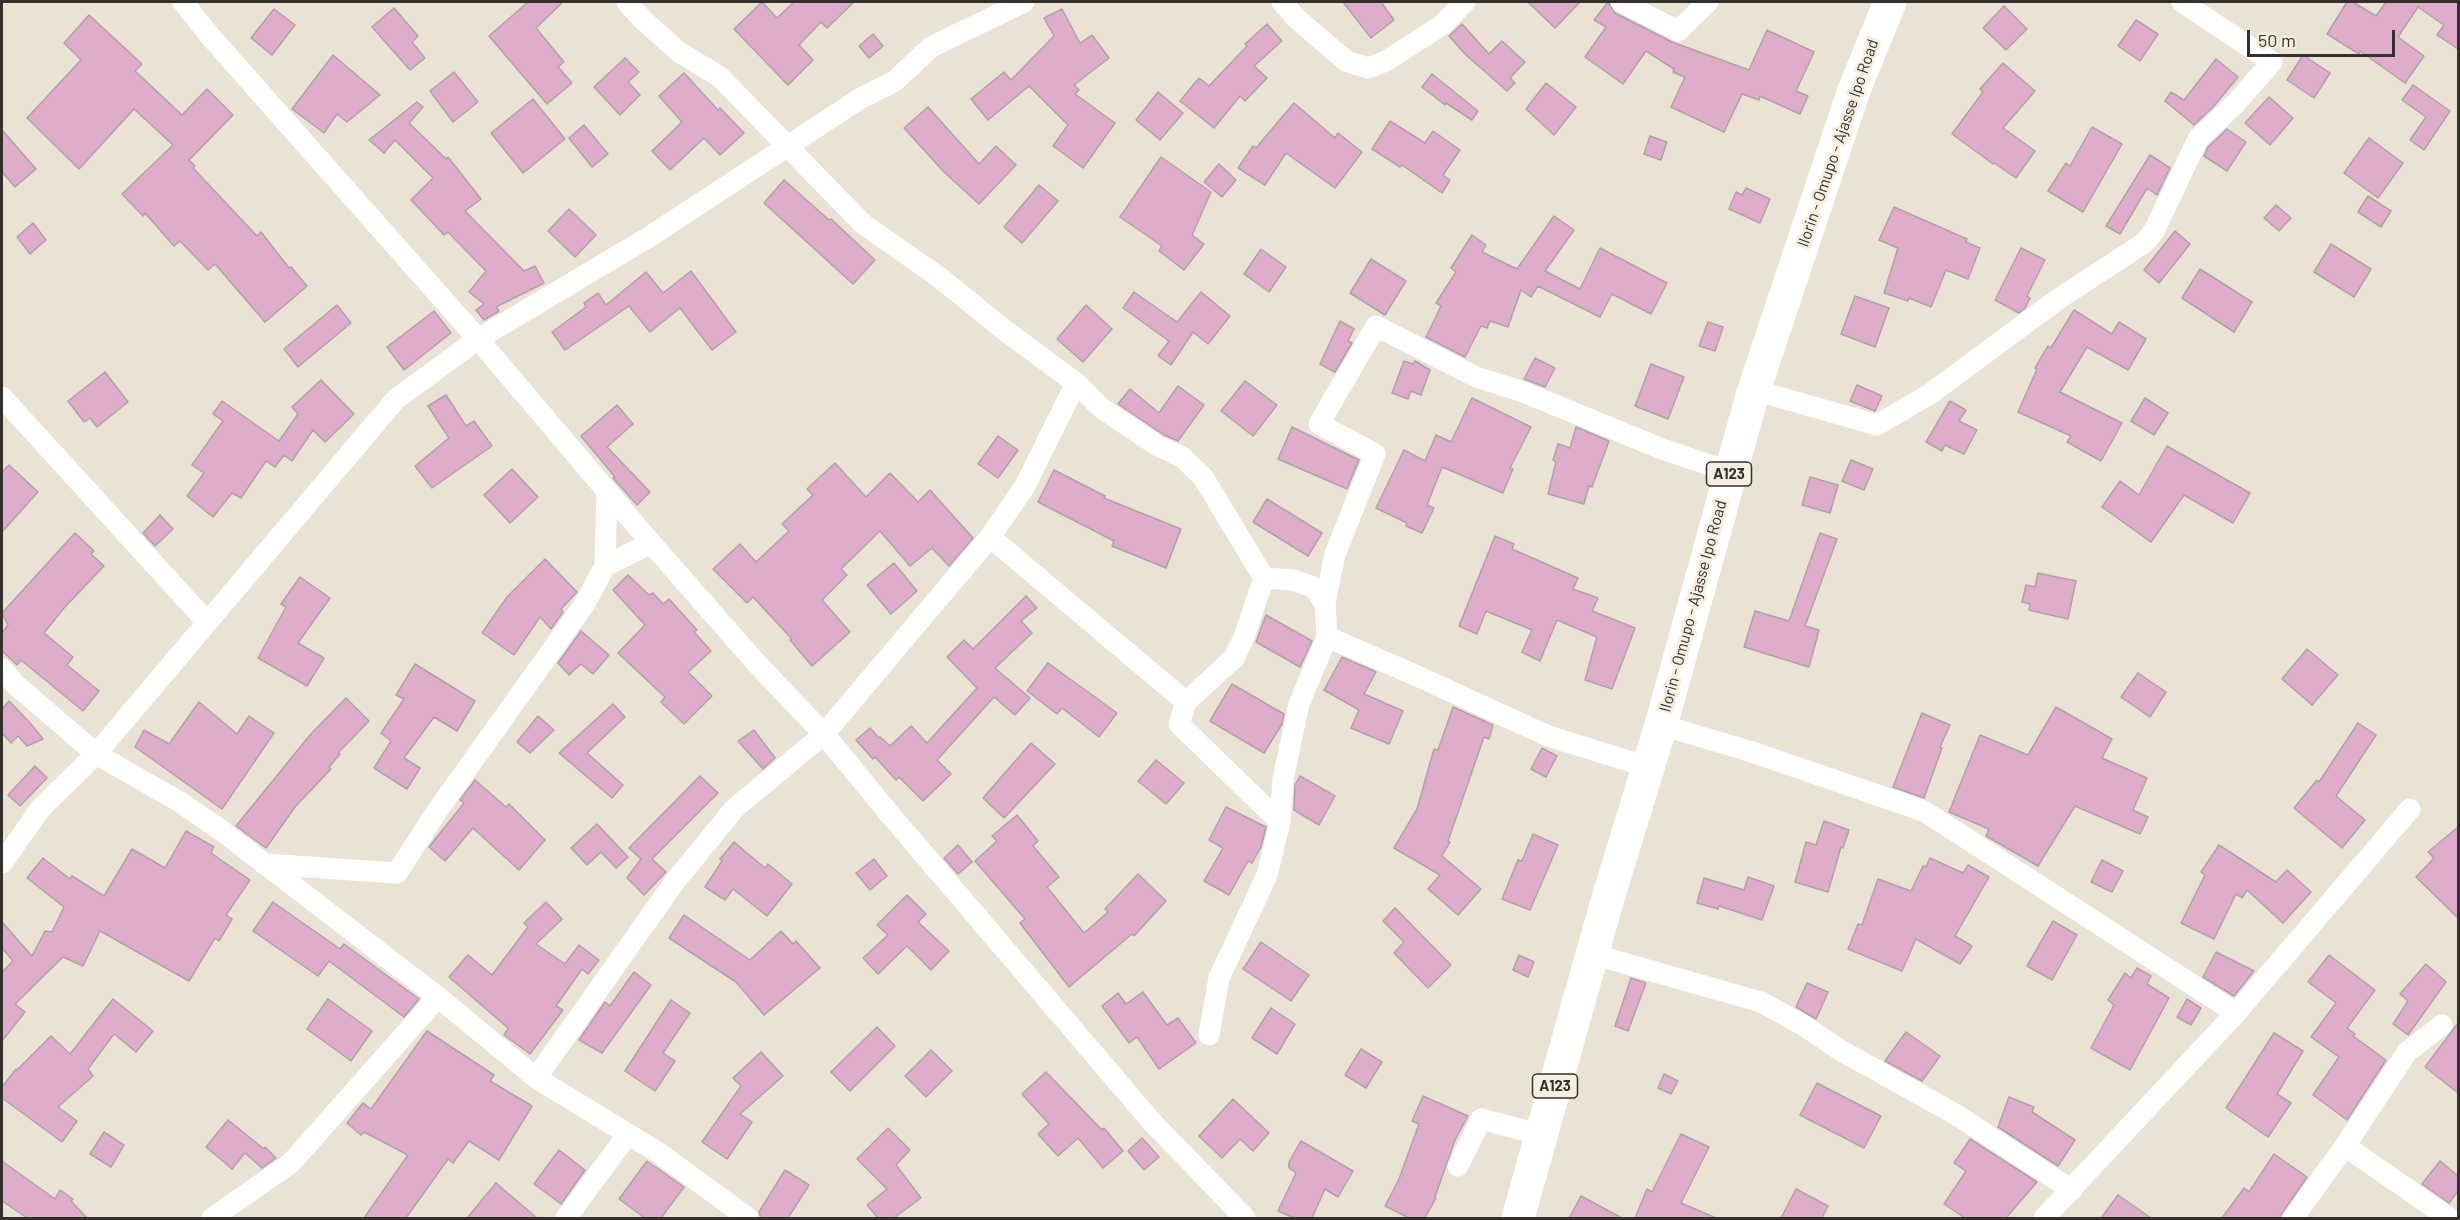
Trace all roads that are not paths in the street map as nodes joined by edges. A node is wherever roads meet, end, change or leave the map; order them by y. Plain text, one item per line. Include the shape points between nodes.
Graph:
1 (183, 2) edge
2 (627, 2) edge
3 (1024, 2) edge
4 (1282, 2) edge
5 (1465, 2) edge
6 (1621, 2) edge
7 (1708, 2) edge
8 (1890, 2) edge
9 (2182, 2) edge
10 (787, 147) junction
11 (478, 339) junction
12 (1076, 383) junction
13 (1754, 390) junction
14 (2, 397) edge
15 (1730, 472) junction
16 (607, 491) junction
17 (990, 537) junction
18 (651, 543) junction
19 (605, 566) junction
20 (1264, 578) junction
21 (1325, 603) junction
22 (207, 622) junction
23 (1327, 637) junction
24 (2, 669) edge
25 (1186, 702) junction
26 (1661, 725) junction
27 (824, 734) junction
28 (96, 754) junction
29 (1648, 766) junction
30 (2410, 809) dead end
31 (1280, 822) junction
32 (2, 863) edge
33 (264, 864) junction
34 (1592, 954) junction
35 (438, 997) junction
36 (2236, 1012) junction
37 (2442, 1024) dead end
38 (1209, 1035) dead end
39 (536, 1078) junction
40 (628, 1134) junction
41 (1542, 1135) junction
42 (2345, 1146) junction
43 (1458, 1166) dead end
44 (2072, 1190) junction
45 (212, 1218) edge
46 (566, 1218) edge
47 (748, 1218) edge
48 (1245, 1218) edge
49 (1518, 1218) edge
50 (2044, 1218) edge
51 (2293, 1218) edge
52 (2448, 1218) edge

1 - 11 street
2 - 10 street via 679,52 720,76
3 - 10 street via 931,47 895,81 861,98
4 - 5 street via 1346,61 1368,68 1442,25
6 - 7 street via 1678,31
8 - 13 highway, Ilorin - Omupo - Ajasse Ipo Road / A123 via 1854,90
9 - 13 street via 2272,62 2198,139 2154,231 2144,243 2057,300 1930,394 1877,425
10 - 11 street via 649,237
10 - 12 street via 862,224 939,277
11 - 16 street
11 - 22 street via 396,399
12 - 17 street via 1025,486
12 - 20 street via 1100,407 1158,446 1182,457 1203,477
13 - 15 highway, Ilorin - Omupo - Ajasse Ipo Road / A123
14 - 22 street
15 - 21 street via 1476,377 1376,326 1319,424 1375,454 1335,554
15 - 26 highway, Ilorin - Omupo - Ajasse Ipo Road / A123
16 - 18 street
16 - 19 street
17 - 25 street
17 - 27 street
18 - 19 street
18 - 27 street
19 - 33 street via 584,604 436,811 397,873
20 - 21 street via 1293,580 1312,587
20 - 25 street via 1234,658
21 - 23 street
22 - 28 street
23 - 29 street via 1548,736
23 - 31 street via 1299,704 1283,779
24 - 28 street
25 - 31 street via 1179,724
26 - 29 highway, Ilorin - Omupo - Ajasse Ipo Road / A123
26 - 36 street via 1924,811
27 - 39 street via 735,808 676,880
27 - 48 street via 1152,1122
28 - 32 street via 41,808
28 - 33 street via 180,802
29 - 34 highway, Ilorin - Omupo - Ajasse Ipo Road / A123
30 - 36 street
31 - 38 street via 1267,875 1219,978
33 - 35 street
34 - 41 highway, Ilorin - Omupo - Ajasse Ipo Road / A123
34 - 44 street via 1761,1002 1955,1114
35 - 39 street
35 - 45 street via 291,1163
36 - 44 street
37 - 42 street via 2407,1052
39 - 40 street
40 - 46 street
40 - 47 street
41 - 43 street via 1480,1119
41 - 49 highway, Ilorin - Omupo - Ajasse Ipo Road / A123
42 - 51 street
42 - 52 street
44 - 50 street

